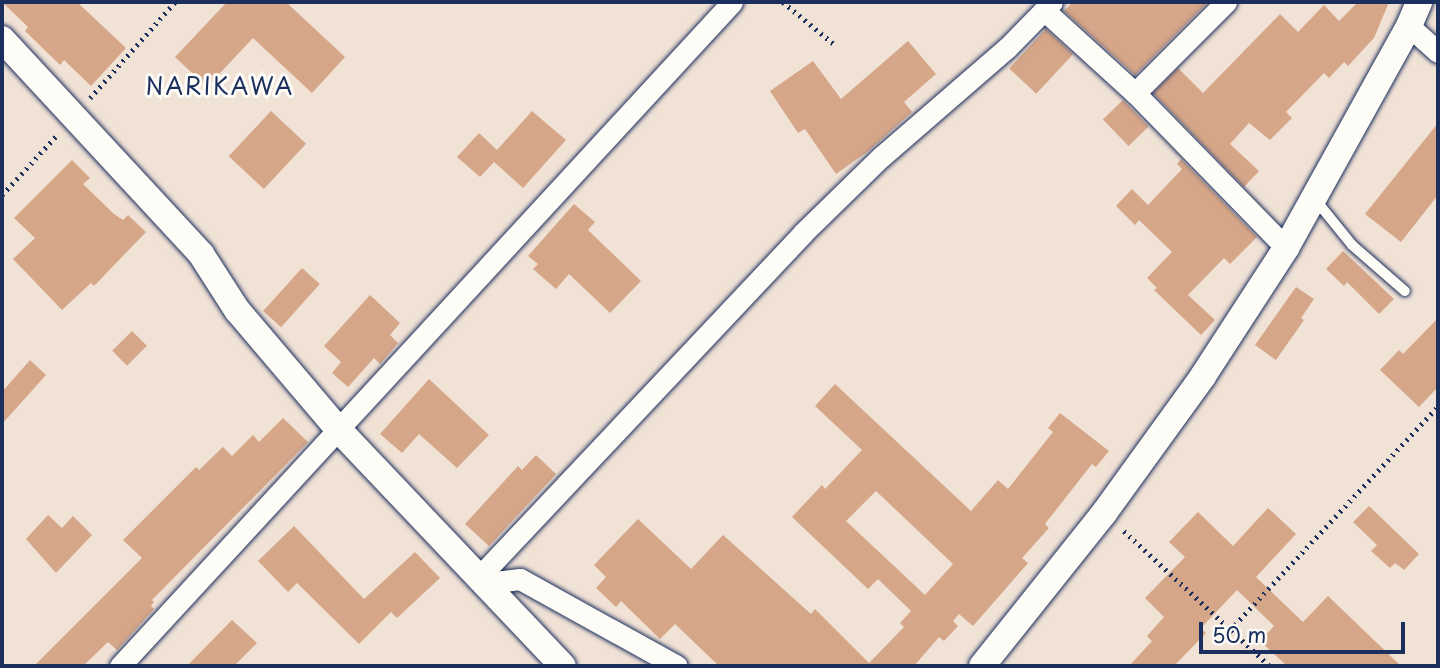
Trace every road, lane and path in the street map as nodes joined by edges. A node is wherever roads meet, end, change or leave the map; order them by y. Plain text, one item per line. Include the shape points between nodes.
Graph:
1 (732, 2) edge
2 (783, 2) edge
3 (1226, 2) edge
4 (1419, 2) edge
5 (1048, 6) edge
6 (1409, 26) junction
7 (2, 39) edge
8 (833, 43) dead end
9 (1438, 52) edge
10 (1135, 93) junction
11 (1314, 198) junction
12 (1286, 248) junction
13 (1405, 291) dead end
14 (1438, 406) edge
15 (337, 428) junction
16 (1104, 513) junction
17 (484, 580) junction
18 (1230, 630) junction
19 (120, 666) edge
20 (563, 666) edge
21 (677, 666) edge
22 (982, 666) edge
23 (1270, 666) edge

1 - 15 street
2 - 8 path
3 - 10 street
4 - 6 street
5 - 10 street
5 - 17 street via 803,233
6 - 9 street
6 - 11 street
7 - 15 street via 201,254 237,310
10 - 12 street
11 - 12 street
11 - 13 lane via 1352,245
12 - 16 street via 1203,376
14 - 18 path
15 - 17 street
15 - 19 street
16 - 18 path
16 - 22 street
17 - 20 street
17 - 21 street via 520,579
18 - 23 path

